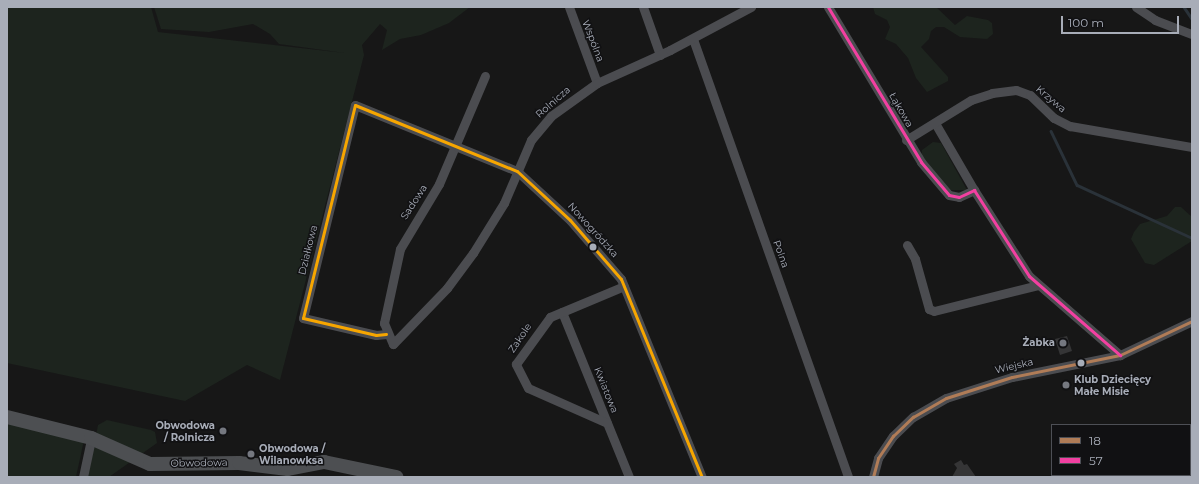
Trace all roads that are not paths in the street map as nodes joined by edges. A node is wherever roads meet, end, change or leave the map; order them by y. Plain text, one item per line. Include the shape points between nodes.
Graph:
1 (569, 7) edge
2 (643, 7) edge
3 (751, 7) edge
4 (828, 7) edge
5 (1136, 7) edge
6 (1192, 34) edge
7 (693, 39) junction
8 (660, 55) junction
9 (485, 76) dead end
10 (597, 83) junction
11 (356, 105) joint
12 (935, 123) junction
13 (906, 140) junction
14 (455, 145) junction
15 (1192, 147) edge
16 (517, 171) junction
17 (974, 190) junction
18 (907, 245) dead end
19 (1038, 285) junction
20 (624, 286) junction
21 (562, 312) junction
22 (1192, 321) edge
23 (386, 334) junction
24 (1120, 355) junction
25 (7, 417) edge
26 (607, 423) junction
27 (91, 438) junction
28 (83, 477) edge
29 (396, 477) edge
30 (629, 477) edge
31 (702, 477) edge
32 (848, 477) edge
33 (873, 477) edge

1 - 10 street, Wspólna
2 - 8 street
3 - 7 street, Rolnicza
4 - 13 street, Łąkowa
5 - 6 street via 1155,20
7 - 8 street, Rolnicza
7 - 32 street, Polna
8 - 10 street, Rolnicza
9 - 14 street, Sadowa
10 - 16 street, Rolnicza via 546,121 531,140
11 - 14 street, Nowogródzka
11 - 23 street, Działkowa via 303,318 376,335
12 - 13 street, Krzywa
12 - 15 street, Krzywa via 980,97 1016,90 1030,95 1054,118 1070,126
12 - 17 street
13 - 17 street, Łąkowa via 949,195 959,197
14 - 16 street, Nowogródzka
14 - 23 street, Sadowa via 439,184 400,250 384,323
16 - 20 street, Nowogródzka via 570,220 616,272
16 - 23 street, Rolnicza via 498,215 457,275 393,344
17 - 19 street via 1012,255
18 - 19 street via 915,259 929,309 934,311
19 - 24 street
20 - 21 street, Zakole
20 - 31 street, Nowogródzka
21 - 26 street, Kwiatowa
21 - 26 street, Zakole via 543,323 518,359 517,371 528,388
22 - 24 street, Wiejska
24 - 33 street, Wiejska via 1005,379 946,398 913,417 893,436 878,458
25 - 27 main road, Obwodowa
26 - 30 street, Kwiatowa
27 - 28 street
27 - 29 main road, Obwodowa via 150,464 239,463 288,469 324,462

